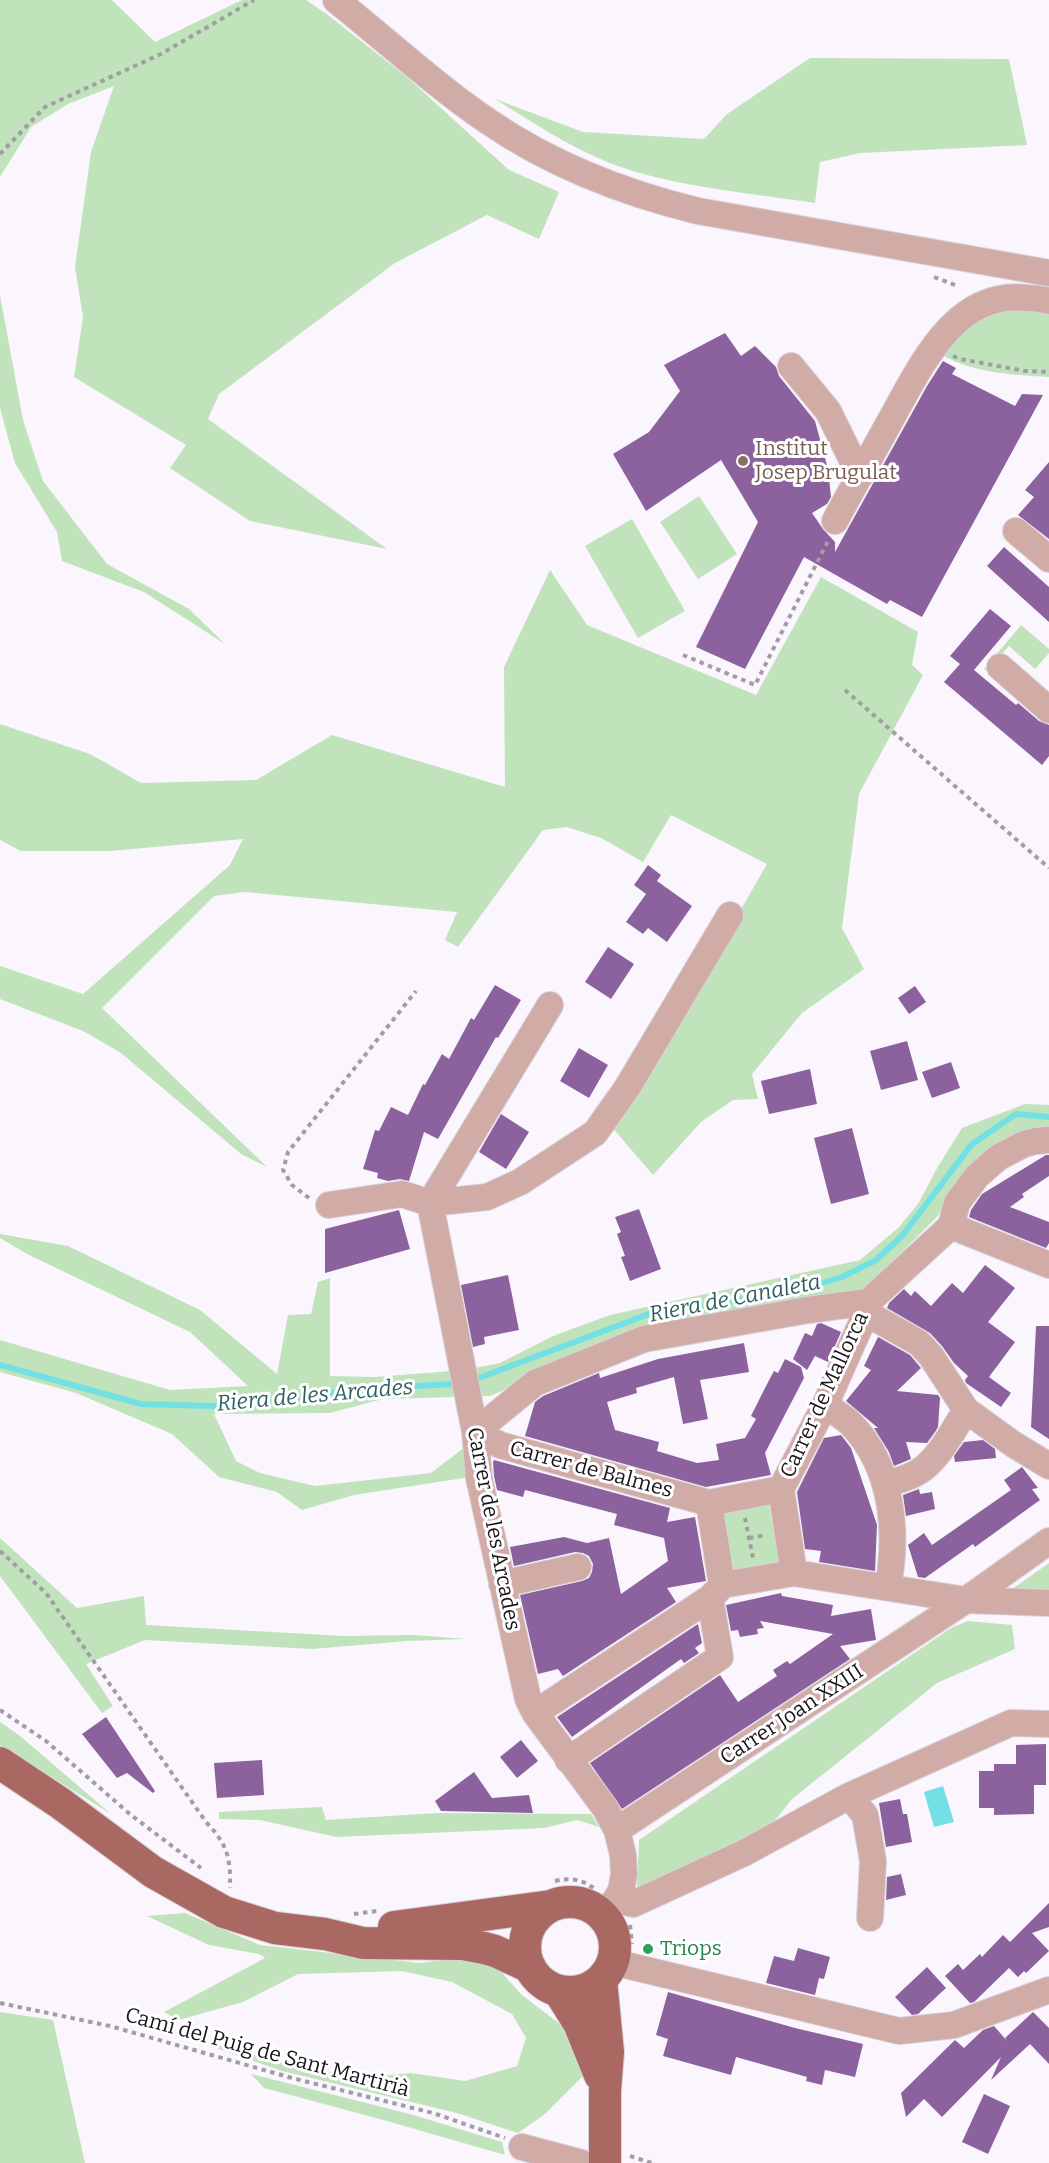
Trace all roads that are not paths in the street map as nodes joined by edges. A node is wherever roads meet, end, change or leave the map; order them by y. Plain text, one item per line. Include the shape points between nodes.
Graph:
1 (336, 0) edge
2 (1049, 273) edge
3 (1049, 301) edge
4 (791, 366) dead end
5 (860, 476) junction
6 (835, 520) road end
7 (1016, 531) dead end
8 (1049, 559) edge
9 (1000, 667) dead end
10 (1049, 710) edge
11 (730, 915) dead end
12 (550, 1005) dead end
13 (1049, 1140) edge
14 (430, 1203) junction
15 (329, 1205) road end
16 (951, 1226) junction
17 (1049, 1265) edge
18 (867, 1307) junction
19 (825, 1405) junction
20 (966, 1410) junction
21 (475, 1432) junction
22 (1049, 1466) edge
23 (885, 1484) junction
24 (781, 1489) junction
25 (710, 1503) junction
26 (1049, 1542) edge
27 (578, 1567) dead end
28 (794, 1573) junction
29 (502, 1584) junction
30 (888, 1587) junction
31 (716, 1591) junction
32 (966, 1600) junction
33 (1049, 1603) edge
34 (535, 1713) junction
35 (1049, 1724) edge
36 (568, 1760) junction
37 (0, 1762) edge
38 (849, 1796) junction
39 (617, 1830) junction
40 (551, 1906) junction
41 (611, 1909) junction
42 (870, 1918) dead end
43 (325, 1935) junction
44 (530, 1967) junction
45 (607, 1971) junction
46 (1049, 1990) edge
47 (559, 1991) junction
48 (605, 2091) junction
49 (522, 2147) road end
50 (582, 2163) edge
51 (605, 2163) edge

1 - 2 street via 489,122 548,157 616,187 698,211
3 - 5 street via 1017,296 993,299 966,313 945,332 920,367
4 - 5 street via 828,411
5 - 6 street
7 - 8 street
9 - 10 street
11 - 14 street via 627,1088 595,1132 520,1182 487,1197
12 - 14 street
13 - 16 street via 1024,1144 999,1157 976,1176 957,1203
14 - 15 street via 402,1194
14 - 21 street, Carrer de les Arcades
16 - 17 street
16 - 18 street
18 - 19 street, Carrer de Mallorca
18 - 20 street via 932,1356
18 - 21 street via 644,1339 535,1383
19 - 23 street via 850,1422 864,1439
19 - 24 street, Carrer de Mallorca
20 - 22 street
20 - 23 street via 924,1468
21 - 25 street, Carrer de Balmes via 500,1445
21 - 29 street, Carrer de les Arcades via 479,1478
23 - 30 street via 892,1528
24 - 25 street
24 - 28 street
25 - 31 street
26 - 32 street, Carrer Joan XXIII
27 - 29 street
28 - 30 street
28 - 31 street
29 - 34 street, Carrer de les Arcades via 523,1681
30 - 32 street
31 - 34 street
31 - 36 street via 720,1657
32 - 33 street
32 - 39 street, Carrer Joan XXIII
34 - 36 street, Carrer de les Arcades
35 - 38 street via 1011,1722
36 - 39 street, Carrer de les Arcades
37 - 43 main road via 153,1872 228,1893 275,1928
38 - 41 street via 744,1852 633,1904
38 - 42 street via 865,1815 873,1861
39 - 41 street, Carrer de les Arcades via 624,1874 621,1891
40 - 41 main road via 570,1902
40 - 43 main road
40 - 44 main road via 537,1917 527,1933 525,1950
41 - 45 main road via 615,1953
43 - 44 main road via 363,1943 463,1944 495,1951
44 - 47 main road via 538,1980
45 - 46 street via 899,2031 954,2025
45 - 47 main road via 581,1991
45 - 48 main road
47 - 48 main road via 579,2023
48 - 51 main road
49 - 50 street

